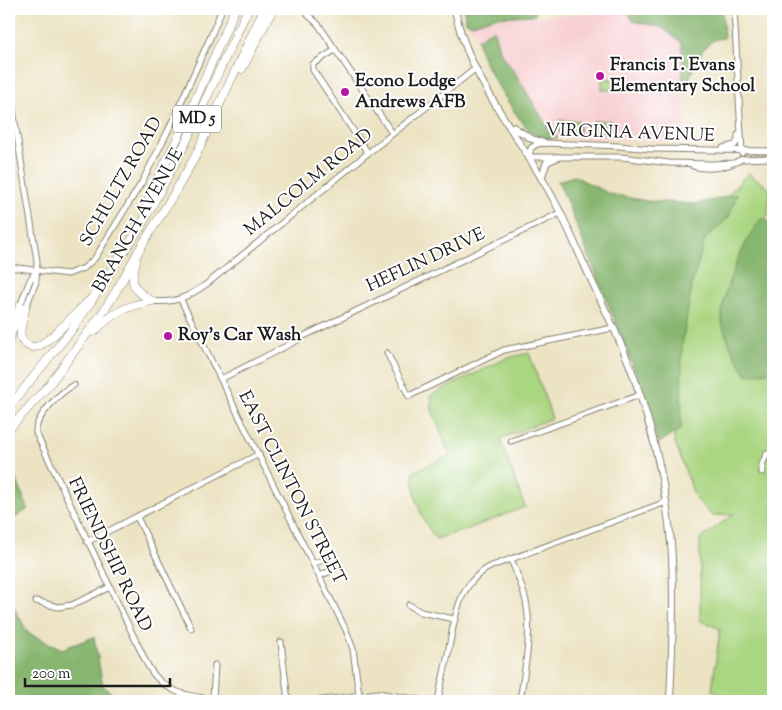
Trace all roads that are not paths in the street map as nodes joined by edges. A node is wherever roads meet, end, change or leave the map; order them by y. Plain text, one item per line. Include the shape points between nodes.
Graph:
1 (222, 9) edge
2 (235, 9) edge
3 (248, 9) edge
4 (264, 9) edge
5 (273, 9) edge
6 (455, 9) edge
7 (734, 9) edge
8 (308, 15) dead end
9 (335, 50) junction
10 (475, 69) junction
11 (9, 85) edge
12 (218, 107) junction
13 (508, 124) junction
14 (740, 126) junction
15 (392, 134) junction
16 (545, 143) junction
17 (718, 151) junction
18 (773, 151) edge
19 (368, 152) junction
20 (742, 152) junction
21 (529, 157) junction
22 (558, 157) junction
23 (773, 158) edge
24 (742, 159) junction
25 (541, 178) junction
26 (560, 213) junction
27 (141, 226) junction
28 (141, 247) junction
29 (9, 267) edge
30 (36, 270) junction
31 (100, 290) junction
32 (181, 300) junction
33 (152, 302) junction
34 (23, 308) junction
35 (613, 328) junction
36 (9, 340) edge
37 (387, 353) dead end
38 (66, 362) junction
39 (221, 379) junction
40 (74, 385) dead end
41 (640, 395) junction
42 (9, 407) edge
43 (9, 429) edge
44 (511, 441) dead end
45 (773, 451) edge
46 (260, 454) junction
47 (762, 472) dead end
48 (666, 502) junction
49 (137, 517) junction
50 (87, 542) junction
51 (511, 559) junction
52 (314, 564) junction
53 (320, 576) junction
54 (110, 587) junction
55 (36, 600) dead end
56 (409, 605) dead end
57 (454, 619) junction
58 (190, 628) dead end
59 (281, 642) dead end
60 (215, 665) dead end
61 (358, 695) junction
62 (213, 699) junction
63 (229, 701) edge
64 (288, 701) edge
65 (315, 701) edge
66 (426, 701) edge
67 (438, 701) edge
68 (520, 701) edge
69 (670, 701) edge

1 - 30 street, SCHULTZ ROAD via 167,133 142,182 95,258 84,268 68,274
2 - 27 highway via 151,192
3 - 27 highway, BRANCH AVENUE / MD 5 via 184,146
4 - 12 highway, BRANCH AVENUE / MD 5
5 - 12 highway
6 - 10 main road via 464,46
7 - 14 street
8 - 9 street
9 - 15 street
9 - 19 street via 313,64 313,70
10 - 13 main road
10 - 15 street, MALCOLM ROAD
11 - 30 street
12 - 28 highway, BRANCH AVENUE / MD 5 via 196,156
13 - 16 main road
13 - 21 main road
14 - 17 street via 735,146
14 - 20 street
15 - 19 street, MALCOLM ROAD
16 - 17 street, VIRGINIA AVENUE
16 - 21 street, VIRGINIA AVENUE via 531,148
17 - 20 street, VIRGINIA AVENUE
18 - 20 street, VIRGINIA AVENUE
19 - 32 street, MALCOLM ROAD via 212,280
20 - 24 street
21 - 22 street, VIRGINIA AVENUE
21 - 25 main road
22 - 24 street, VIRGINIA AVENUE via 622,157 685,164 734,163
22 - 25 main road via 547,162
23 - 24 street, VIRGINIA AVENUE
25 - 26 main road
26 - 35 main road
26 - 39 street, HEFLIN DRIVE
27 - 31 highway, BRANCH AVENUE / MD 5
28 - 33 highway via 132,280 135,289
28 - 38 highway, BRANCH AVENUE / MD 5 via 101,315
29 - 30 street, SCHULTZ ROAD
30 - 34 street
31 - 34 highway via 51,338 33,348 24,344 21,338
31 - 42 highway, BRANCH AVENUE / MD 5 via 52,356
32 - 33 street, MALCOLM ROAD
32 - 39 street, EAST CLINTON STREET
33 - 38 highway via 119,310 104,321
34 - 36 highway
35 - 37 street via 504,350 409,396
35 - 41 main road
38 - 43 highway, BRANCH AVENUE / MD 5
39 - 46 street, EAST CLINTON STREET
40 - 50 street, FRIENDSHIP ROAD via 67,388 42,415 36,425 36,433
41 - 44 street
41 - 48 main road
45 - 47 street via 766,455
46 - 49 street
46 - 52 street, EAST CLINTON STREET
48 - 51 street
48 - 69 main road via 673,594
49 - 50 street
49 - 58 street
50 - 54 street, FRIENDSHIP ROAD
51 - 57 street via 477,575 461,598
51 - 68 street via 528,614
52 - 53 street, EAST CLINTON STREET
52 - 53 street via 326,560 330,565 330,571
53 - 61 street, EAST CLINTON STREET via 351,641
54 - 55 street via 72,605 58,607
54 - 62 street, FRIENDSHIP ROAD via 156,677 180,693
56 - 57 street via 421,612
57 - 67 street
59 - 64 street
60 - 62 street
61 - 65 street
61 - 66 street via 384,693
62 - 63 street, FRIENDSHIP ROAD

